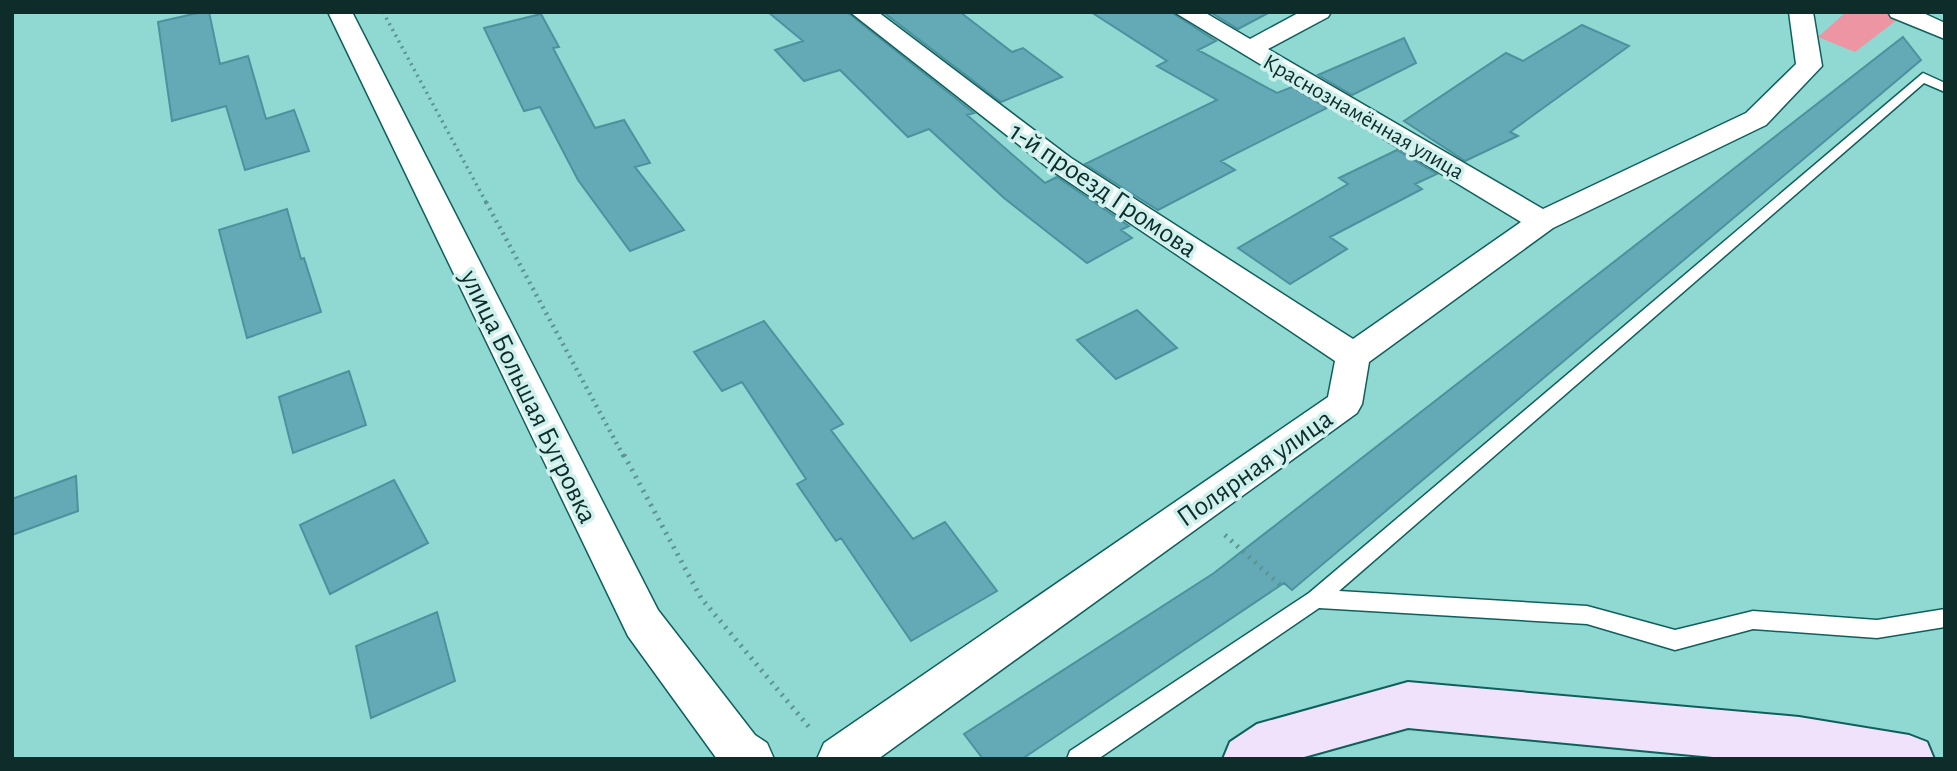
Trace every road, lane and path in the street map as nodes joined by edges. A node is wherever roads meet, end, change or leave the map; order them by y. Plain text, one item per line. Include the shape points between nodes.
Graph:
1 (340, 12) edge
2 (383, 12) edge
3 (862, 12) edge
4 (1186, 12) edge
5 (1320, 12) edge
6 (1801, 12) edge
7 (1900, 12) edge
8 (1945, 32) edge
9 (1249, 48) junction
10 (1945, 88) edge
11 (1542, 220) junction
12 (1353, 356) junction
13 (1195, 508) junction
14 (1310, 603) junction
15 (1945, 618) edge
16 (1262, 750) edge
17 (843, 757) edge
18 (751, 759) edge
19 (1078, 759) edge
20 (1909, 759) edge

1 - 18 street, улица Большая Бугровка via 643,623 739,751
2 - 17 path via 701,598 802,722
3 - 12 street, 1-й проезд Громова via 1061,164
4 - 9 street, Краснознамённая улица
5 - 9 street
6 - 11 street via 1809,66 1756,119
7 - 8 street
9 - 11 street, Краснознамённая улица
10 - 14 lane via 1923,77
11 - 12 street
12 - 13 street, Полярная улица via 1344,404
13 - 14 path
13 - 17 street, Полярная улица
14 - 15 lane via 1587,615 1675,640 1753,620 1877,629
14 - 19 lane
16 - 20 street via 1408,705 1799,741

